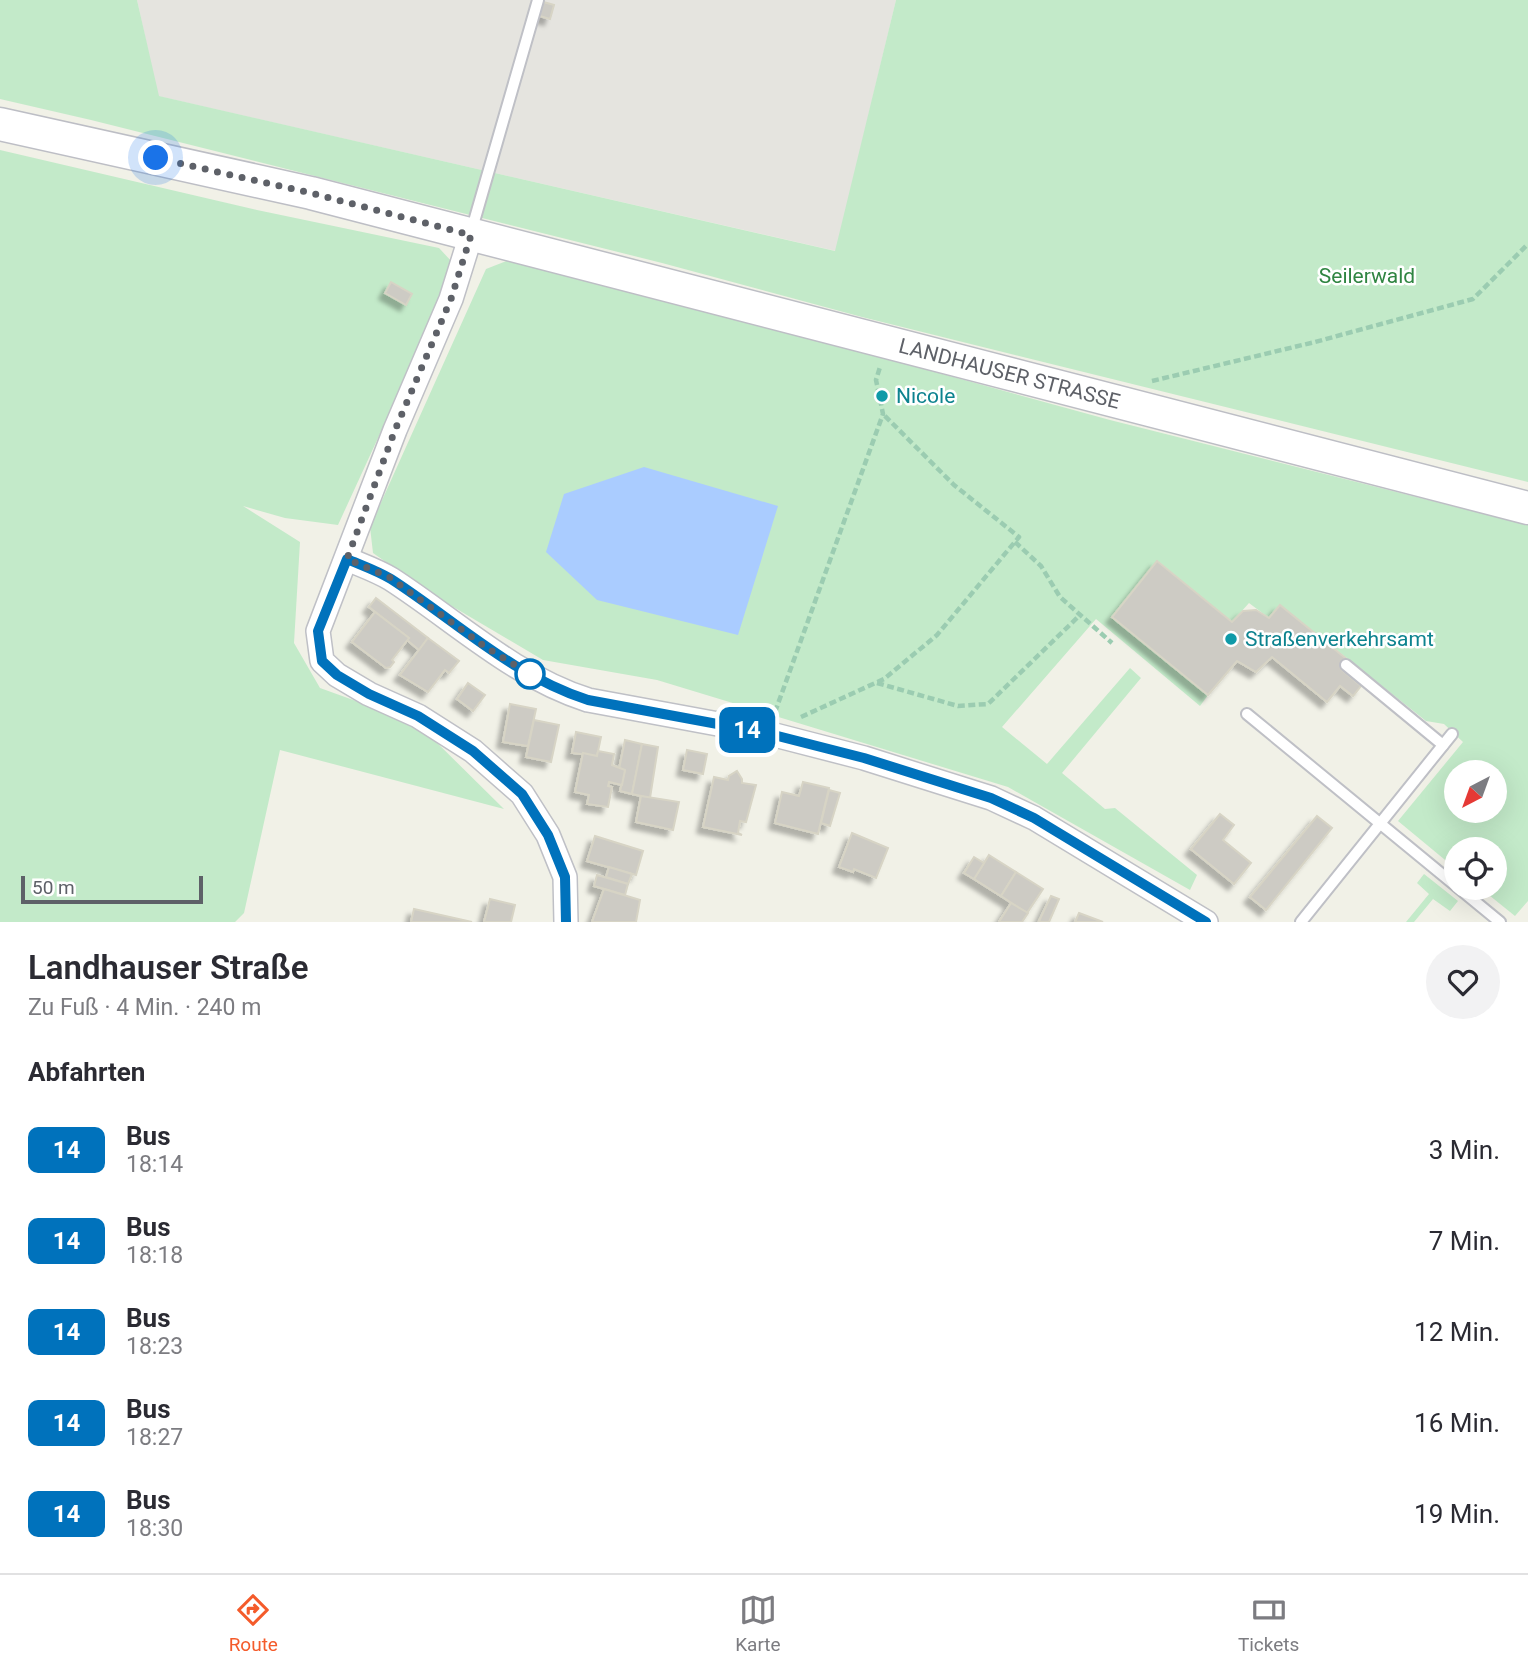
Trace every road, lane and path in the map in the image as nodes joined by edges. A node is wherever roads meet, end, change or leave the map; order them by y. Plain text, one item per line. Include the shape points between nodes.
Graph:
1 (538, 0) edge
2 (0, 124) edge
3 (471, 235) junction
4 (1528, 244) edge
5 (886, 342) junction
6 (1145, 383) dead end
7 (883, 414) junction
8 (1528, 508) edge
9 (1015, 542) junction
10 (347, 559) junction
11 (1079, 616) junction
12 (1112, 643) dead end
13 (1346, 665) dead end
14 (876, 683) junction
15 (1247, 714) dead end
16 (766, 733) junction
17 (1452, 734) dead end
18 (1443, 745) junction
19 (1381, 824) junction
20 (566, 922) edge
21 (1206, 922) edge
22 (1301, 922) edge
23 (1500, 922) edge

1 - 3 lane
2 - 3 main road, LANDHAUSER STRASSE via 311,193
3 - 5 main road, LANDHAUSER STRASSE
3 - 10 street via 451,299
4 - 6 path via 1473,299
5 - 7 path via 876,380
5 - 8 main road, LANDHAUSER STRASSE
7 - 9 path via 954,485 1019,537
7 - 16 path
9 - 11 path via 1041,566 1060,597
9 - 14 path via 937,635
10 - 16 street via 389,577 487,648 566,693
10 - 20 street via 318,631 322,661 337,675 418,716 473,751 522,794 548,835 565,877
11 - 12 path
11 - 14 path via 988,704 958,706
13 - 18 lane
14 - 16 path
15 - 19 lane
16 - 21 street via 991,798 1034,818
17 - 18 lane
18 - 19 lane
19 - 22 lane
19 - 23 lane

